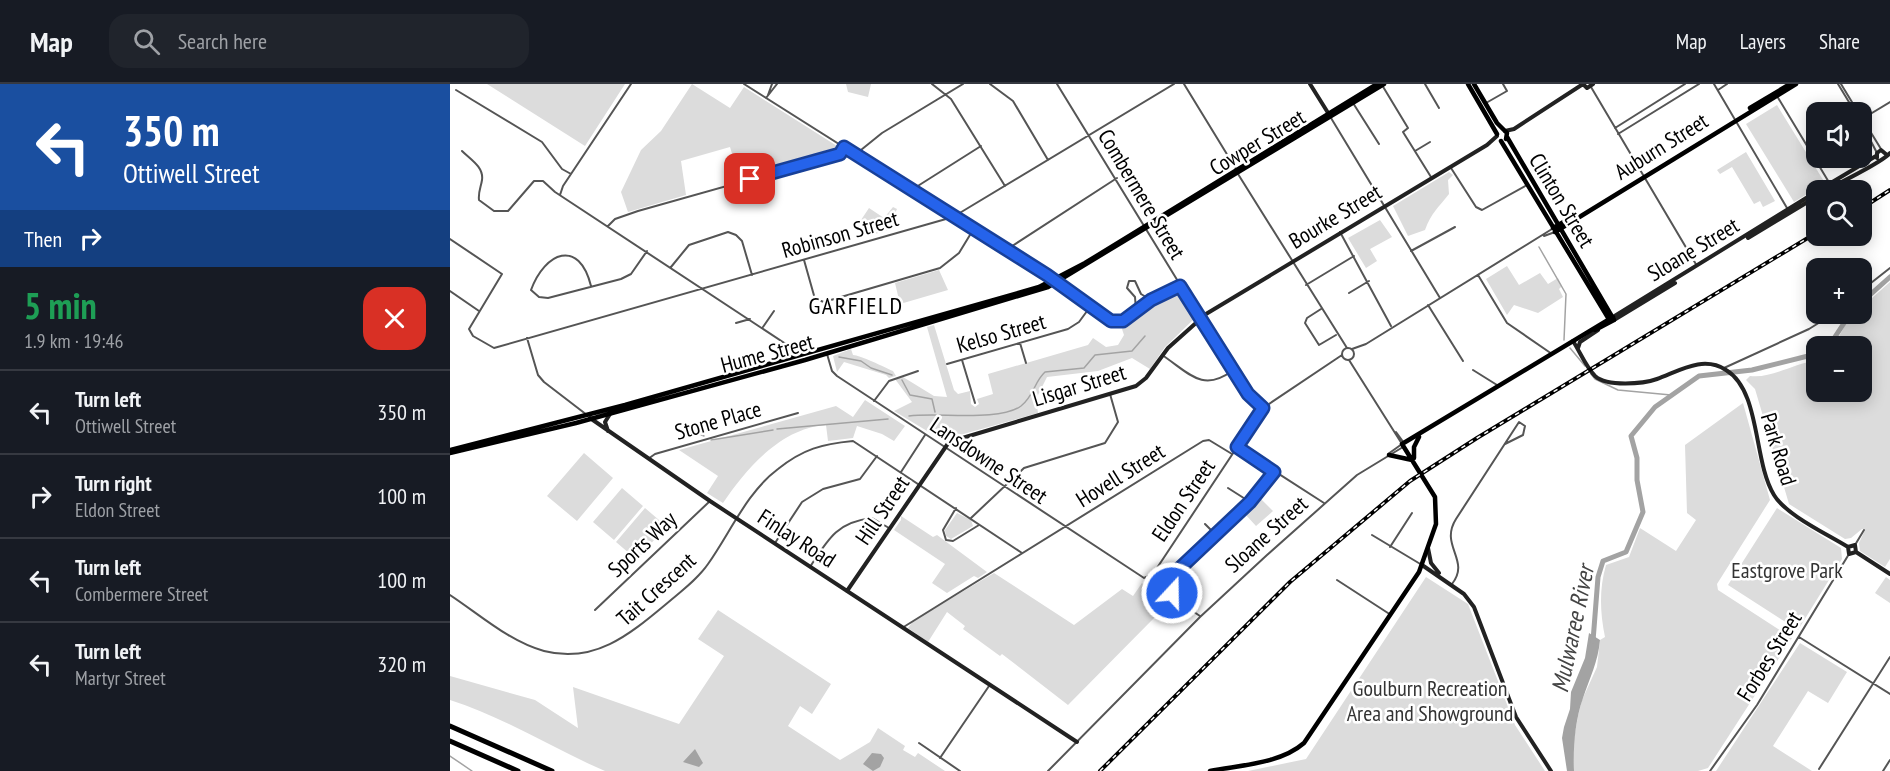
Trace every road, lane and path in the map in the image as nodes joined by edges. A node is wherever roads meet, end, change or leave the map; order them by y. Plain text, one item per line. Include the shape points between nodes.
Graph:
1 (631, 84) edge
2 (744, 84) edge
3 (772, 84) edge
4 (777, 84) edge
5 (932, 84) edge
6 (963, 84) edge
7 (990, 84) edge
8 (1057, 84) edge
9 (1174, 84) edge
10 (1184, 84) edge
11 (1310, 84) edge
12 (1381, 84) edge
13 (1425, 84) edge
14 (1467, 84) edge
15 (1474, 84) edge
16 (1503, 84) edge
17 (1685, 84) edge
18 (1699, 84) edge
19 (1714, 84) edge
20 (1727, 84) edge
21 (1790, 84) edge
22 (1796, 84) edge
23 (1839, 84) edge
24 (1588, 86) edge
25 (456, 90) dead end
26 (1718, 90) junction
27 (947, 94) junction
28 (1777, 96) junction
29 (767, 97) junction
30 (1850, 102) edge
31 (1890, 102) edge
32 (1353, 103) junction
33 (1486, 104) junction
34 (1439, 108) dead end
35 (1872, 113) edge
36 (1329, 115) junction
37 (1735, 119) junction
38 (1615, 128) junction
39 (1872, 132) edge
40 (1506, 134) junction
41 (1618, 134) junction
42 (1089, 135) junction
43 (1499, 138) junction
44 (1431, 142) dead end
45 (1379, 144) dead end
46 (1872, 144) edge
47 (981, 146) junction
48 (844, 147) junction
49 (462, 151) dead end
50 (1415, 152) junction
51 (1887, 152) edge
52 (856, 154) junction
53 (1878, 156) junction
54 (1048, 160) junction
55 (1450, 167) junction
56 (1237, 171) junction
57 (571, 174) junction
58 (1643, 175) junction
59 (1850, 176) junction
60 (1431, 177) junction
61 (1117, 178) junction
62 (1828, 180) edge
63 (1837, 180) edge
64 (1840, 180) edge
65 (1843, 180) edge
66 (1527, 185) junction
67 (1005, 186) junction
68 (912, 190) junction
69 (560, 195) junction
70 (1806, 199) edge
71 (1806, 203) edge
72 (1806, 203) edge
73 (1384, 207) junction
74 (1788, 210) junction
75 (953, 217) junction
76 (1781, 220) dead end
77 (1775, 222) junction
78 (608, 226) junction
79 (1146, 227) junction
80 (1455, 227) dead end
81 (1557, 228) junction
82 (974, 230) junction
83 (1340, 232) junction
84 (450, 239) edge
85 (1006, 250) junction
86 (647, 251) junction
87 (1411, 251) junction
88 (1354, 256) junction
89 (804, 260) junction
90 (1292, 261) junction
91 (1697, 266) junction
92 (672, 267) junction
93 (1890, 268) edge
94 (752, 275) junction
95 (1478, 275) junction
96 (1369, 281) junction
97 (1054, 282) junction
98 (1872, 282) edge
99 (720, 284) junction
100 (1306, 285) junction
101 (591, 286) junction
102 (1180, 286) junction
103 (703, 289) junction
104 (450, 291) edge
105 (1349, 293) dead end
106 (717, 297) junction
107 (1440, 298) junction
108 (1151, 300) junction
109 (1428, 305) junction
110 (1090, 307) junction
111 (1321, 309) junction
112 (1136, 310) junction
113 (479, 311) junction
114 (774, 311) dead end
115 (1201, 318) junction
116 (750, 319) junction
117 (1612, 319) junction
118 (736, 323) dead end
119 (1817, 324) edge
120 (763, 327) junction
121 (1392, 327) junction
122 (1602, 327) junction
123 (1336, 334) junction
124 (1587, 334) junction
125 (527, 338) junction
126 (1573, 341) junction
127 (1341, 342) junction
128 (1020, 343) junction
129 (1360, 347) junction
130 (1347, 348) junction
131 (1352, 349) junction
132 (1578, 349) junction
133 (1343, 353) junction
134 (1354, 353) junction
135 (827, 354) junction
136 (1552, 354) junction
137 (1162, 355) junction
138 (805, 358) junction
139 (1353, 358) junction
140 (1345, 359) junction
141 (962, 360) junction
142 (1349, 360) junction
143 (1463, 361) dead end
144 (1335, 362) junction
145 (1026, 363) dead end
146 (947, 364) dead end
147 (1355, 366) junction
148 (1724, 368) junction
149 (1473, 370) dead end
150 (918, 371) dead end
151 (1233, 371) junction
152 (1499, 386) junction
153 (1110, 394) junction
154 (874, 401) junction
155 (975, 403) dead end
156 (1263, 408) junction
157 (611, 413) junction
158 (798, 413) dead end
159 (590, 417) junction
160 (610, 434) junction
161 (925, 435) junction
162 (1420, 436) junction
163 (1505, 444) junction
164 (1404, 445) junction
165 (944, 447) junction
166 (1237, 447) junction
167 (450, 452) edge
168 (1232, 454) junction
169 (1388, 455) junction
170 (877, 456) junction
171 (648, 459) junction
172 (1414, 460) junction
173 (901, 472) junction
174 (1274, 472) junction
175 (919, 484) junction
176 (1004, 486) junction
177 (1228, 488) dead end
178 (710, 501) junction
179 (1250, 502) junction
180 (1324, 503) junction
181 (956, 508) junction
182 (1412, 513) dead end
183 (971, 518) junction
184 (738, 519) junction
185 (980, 524) junction
186 (1205, 524) dead end
187 (1063, 527) junction
188 (890, 528) junction
189 (1864, 530) dead end
190 (1215, 534) junction
191 (1372, 535) dead end
192 (775, 543) junction
193 (1855, 545) junction
194 (1390, 547) junction
195 (1428, 547) junction
196 (1848, 547) junction
197 (1856, 552) junction
198 (1022, 553) junction
199 (1849, 554) junction
200 (1422, 565) junction
201 (810, 567) junction
202 (1890, 574) edge
203 (1148, 578) joint
204 (1338, 580) dead end
205 (1446, 580) junction
206 (1452, 584) junction
207 (848, 591) junction
208 (1162, 591) dead end
209 (450, 595) edge
210 (1176, 600) junction
211 (595, 610) dead end
212 (1391, 615) junction
213 (1200, 616) junction
214 (902, 628) junction
215 (1799, 637) junction
216 (1890, 657) edge
217 (1873, 684) junction
218 (989, 685) junction
219 (1890, 694) edge
220 (450, 726) edge
221 (450, 741) edge
222 (1077, 742) junction
223 (919, 743) dead end
224 (940, 758) junction
225 (1890, 760) edge
226 (1819, 769) dead end
227 (518, 771) edge
228 (552, 771) edge
229 (960, 771) edge
230 (1048, 771) edge
231 (1210, 771) edge
232 (1551, 771) edge
233 (1710, 771) edge
234 (1883, 771) edge

1 - 57 street
2 - 29 street
3 - 29 street
4 - 29 street
5 - 27 street
6 - 27 street
7 - 54 street via 1013,100
8 - 42 street, Combermere Street
9 - 42 street, Robinson Street
10 - 56 street
11 - 36 street
12 - 32 main road, Cowper Street
12 - 36 main road, Cowper Street
12 - 50 street via 1408,128 1403,132
13 - 34 street
14 - 43 main road, Clinton Street
15 - 33 main road, Clinton Street
16 - 33 street via 1507,91
17 - 38 street
18 - 41 street
19 - 26 street
20 - 26 street
21 - 37 main road, Auburn Street
22 - 28 main road, Auburn Street
23 - 30 street
24 - 38 street
24 - 40 street
25 - 57 street via 542,142 562,169
26 - 37 street
27 - 47 street
27 - 52 street via 882,133
28 - 37 main road, Auburn Street
28 - 62 street
29 - 48 street
31 - 35 street
32 - 36 main road, Cowper Street
32 - 45 street
33 - 40 main road, Clinton Street
36 - 56 main road, Cowper Street
36 - 73 street
37 - 58 main road, Auburn Street
37 - 74 street
38 - 41 street
39 - 51 street
40 - 43 main road
40 - 43 main road
40 - 81 main road, Clinton Street
41 - 58 street
42 - 54 street, Robinson Street
42 - 61 street, Combermere Street
43 - 55 street, Bourke Street
43 - 66 main road, Clinton Street
44 - 50 street
46 - 53 street
47 - 67 street
47 - 68 street
48 - 52 street
48 - 78 street via 840,154 638,211 615,219
49 - 69 street via 482,172 479,200 494,211 508,211 538,180
50 - 60 street
51 - 53 street
51 - 53 street
52 - 68 street
53 - 59 street
53 - 63 street, Sloane Street
54 - 67 street, Robinson Street
55 - 60 street, Bourke Street
55 - 66 street via 1480,209
56 - 79 main road, Cowper Street
56 - 90 street
57 - 69 street
58 - 81 main road, Auburn Street
58 - 91 street
59 - 64 street
59 - 65 street
60 - 73 street, Bourke Street
61 - 79 street, Combermere Street
61 - 85 street
66 - 81 main road, Clinton Street
67 - 75 street, Robinson Street
68 - 75 street
69 - 78 street
70 - 74 street, Sloane Street
71 - 74 street
72 - 77 street, Sloane Street
73 - 83 street, Bourke Street
73 - 87 street
74 - 91 street, Sloane Street
75 - 82 street
75 - 89 street, Robinson Street
76 - 77 street
77 - 117 street, Sloane Street
78 - 86 street
79 - 97 main road, Hume Street
79 - 102 street, Combermere Street
80 - 87 street
81 - 95 street, Auburn Street
81 - 117 main road, Clinton Street
82 - 85 street
82 - 89 street via 955,257 940,268 824,302 815,299
83 - 88 street
83 - 90 street, Bourke Street
84 - 113 street via 502,274
85 - 97 street
86 - 92 street
86 - 101 street via 631,274
87 - 107 street
88 - 96 street
88 - 100 street
89 - 94 street, Robinson Street
90 - 100 street
90 - 115 street, Bourke Street
91 - 117 street, Sloane Street
92 - 94 street via 689,245 728,232 742,241
92 - 103 street
93 - 98 street
94 - 99 street, Robinson Street
95 - 107 street, Auburn Street
95 - 136 street via 1507,323
96 - 105 street
96 - 121 street via 1368,286
97 - 110 street
97 - 135 main road, Hume Street via 1022,297
97 - 138 main road, Hume Street
99 - 103 street, Robinson Street
99 - 106 street via 715,287
100 - 111 street
101 - 101 street via 548,298 531,290 549,261 563,254 574,256 583,264
102 - 108 street
102 - 115 street, Combermere Street
103 - 106 street
103 - 125 street, Robinson Street
104 - 113 street
106 - 116 street
107 - 109 street, Auburn Street
108 - 112 street
108 - 112 street via 1141,294 1135,281 1129,281 1127,288 1135,297
109 - 121 street, Auburn Street
109 - 143 street
110 - 112 street via 1111,321 1123,321
110 - 128 street, Kelso Street via 1068,329
111 - 123 street
111 - 123 street via 1305,323 1320,345
113 - 125 street, Robinson Street via 469,332 490,348
114 - 120 street
115 - 137 street, Lisgar Street
115 - 151 street, Combermere Street
116 - 118 street
116 - 120 street
117 - 122 main road, Sloane Street
117 - 124 main road, Sloane Street
119 - 148 street
120 - 138 street
121 - 129 street, Auburn Street
122 - 124 main road, Sloane Street
122 - 132 street via 1580,342
123 - 127 street
124 - 126 main road, Sloane Street
125 - 159 street, Finlay Road via 538,375
126 - 132 street
126 - 136 main road, Sloane Street
127 - 130 street
127 - 133 street
128 - 141 street, Kelso Street
128 - 145 street
129 - 131 street, Auburn Street
129 - 134 street, Auburn Street
130 - 131 street
130 - 133 street
131 - 134 street
132 - 148 street via 1596,376 1610,382 1650,381 1689,365
133 - 140 street
133 - 144 street
134 - 139 street
135 - 138 main road, Hume Street
135 - 154 street, Lansdowne Street via 834,374
136 - 152 main road, Sloane Street
137 - 151 street via 1206,382 1218,381
137 - 153 street, Lisgar Street via 1140,383
138 - 157 main road, Hume Street
138 - 159 main road, Hume Street
139 - 142 street
139 - 147 street
140 - 142 street
140 - 144 street
141 - 146 street, Kelso Street
141 - 155 street
142 - 147 street
144 - 156 street
147 - 164 street
148 - 196 street, Park Road via 1744,390 1775,497 1790,511
149 - 152 street
150 - 154 street via 889,381
151 - 156 street, Combermere Street
152 - 162 main road, Sloane Street
153 - 165 street, Lisgar Street via 955,439
153 - 176 street via 1118,422 1105,443 1027,466
154 - 161 street, Lansdowne Street
156 - 166 street, Eldon Street
157 - 159 main road, Hume Street
157 - 160 street via 605,425
158 - 171 street, Stone Place
159 - 160 street, Finlay Road
159 - 167 main road, Hume Street
160 - 171 street, Finlay Road
161 - 165 street, Lansdowne Street
161 - 173 street
162 - 164 main road, Sloane Street
162 - 172 main road via 1414,447
163 - 163 street via 1519,422 1526,426 1524,435
163 - 206 street via 1450,530 1449,538 1460,567
164 - 169 street, Sloane Street
164 - 172 main road
165 - 175 street, Hill Street
165 - 176 street, Lansdowne Street
166 - 168 street, Eldon Street
166 - 174 street
168 - 187 street, Hovell Street via 1209,440 1203,441
168 - 203 street, Eldon Street
169 - 172 main road
169 - 180 street, Sloane Street
170 - 173 street, Tait Crescent
170 - 184 street, Tait Crescent via 853,441 815,446 774,472
170 - 192 street via 860,479 823,489 804,500
171 - 178 street, Finlay Road
172 - 195 main road via 1435,497 1437,511
173 - 175 street, Tait Crescent
174 - 179 street
174 - 180 street
174 - 210 street via 1258,500 1179,576 1174,587
175 - 181 street, Tait Crescent
175 - 188 street, Hill Street
176 - 183 street
176 - 187 street, Lansdowne Street
177 - 179 street
178 - 184 street, Finlay Road
178 - 211 street, Sports Way
179 - 190 street
180 - 213 street, Sloane Street
181 - 183 street, Tait Crescent
181 - 185 street via 943,530 946,540 953,542
182 - 194 street
183 - 185 street, Tait Crescent
184 - 192 street, Finlay Road
184 - 209 street, Tait Crescent via 700,574 638,628 608,647 574,655 542,651 523,643
185 - 198 street, Tait Crescent
186 - 190 street
187 - 198 street, Hovell Street
187 - 203 street, Lansdowne Street via 1138,576
188 - 201 street via 873,518 847,524 832,534
188 - 207 street, Hill Street
189 - 193 street
190 - 210 street via 1175,574 1171,587
191 - 194 street
192 - 201 street, Finlay Road
193 - 196 street
193 - 197 street
194 - 200 street
195 - 200 main road
195 - 205 street via 1431,563
196 - 199 street
197 - 199 street
197 - 202 street
198 - 214 street, Hovell Street
199 - 215 street, Forbes Street
200 - 205 street
200 - 212 main road
201 - 207 street, Finlay Road
204 - 212 street
205 - 206 street
206 - 232 street via 1474,607 1516,717
207 - 214 street, Finlay Road
208 - 210 street
210 - 213 street
212 - 231 main road via 1311,735 1298,748 1277,758
213 - 222 street, Sloane Street
214 - 218 street, Finlay Road
215 - 217 street
215 - 233 street, Forbes Street
216 - 217 street
217 - 219 street
217 - 226 street
218 - 222 street, Finlay Road
218 - 224 street
220 - 228 highway
221 - 227 highway
222 - 230 street, Sloane Street
223 - 224 street
224 - 229 street
225 - 234 street

